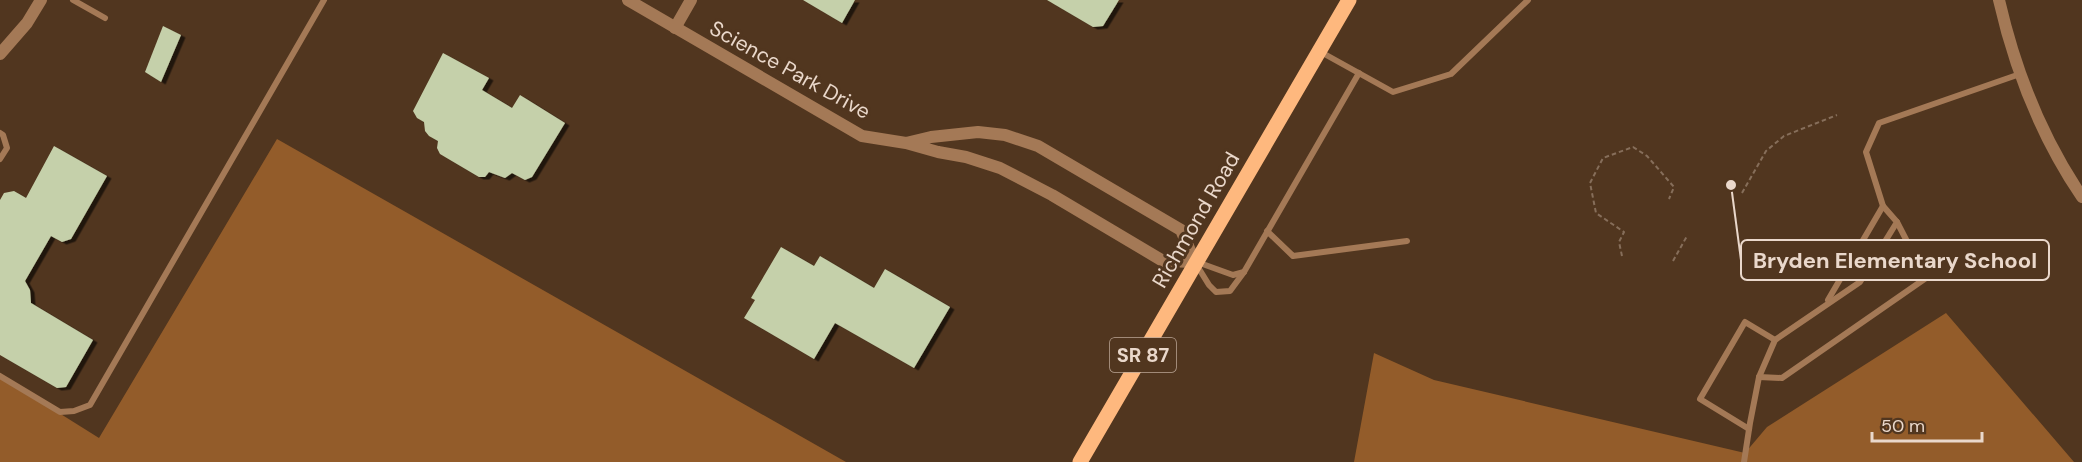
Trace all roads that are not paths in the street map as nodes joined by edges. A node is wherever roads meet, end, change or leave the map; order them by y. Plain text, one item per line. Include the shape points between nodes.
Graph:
1 (41, 0) edge
2 (73, 0) edge
3 (324, 0) edge
4 (628, 0) edge
5 (691, 0) edge
6 (1348, 0) edge
7 (1528, 0) edge
8 (1999, 0) edge
9 (105, 18) dead end
10 (675, 28) junction
11 (1319, 51) junction
12 (0, 54) edge
13 (1359, 73) junction
14 (2019, 74) junction
15 (0, 133) edge
16 (906, 143) junction
17 (0, 159) edge
18 (2082, 197) edge
19 (1882, 206) junction
20 (1897, 222) junction
21 (1267, 231) junction
22 (1407, 241) dead end
23 (1195, 262) junction
24 (1244, 272) junction
25 (1827, 304) junction
26 (1775, 340) junction
27 (0, 376) edge
28 (1759, 377) junction
29 (1749, 429) junction
30 (1080, 462) edge
31 (1744, 462) edge

1 - 12 street
2 - 9 lane
3 - 27 lane via 90,405 60,412
4 - 10 street, Science Park Drive
5 - 10 street
6 - 11 main road, Richmond Road / SR 87
7 - 13 lane via 1451,74 1393,92
8 - 14 street
10 - 16 street, Science Park Drive via 862,135
11 - 13 lane
11 - 23 main road, Richmond Road / SR 87
13 - 21 lane
14 - 18 street
14 - 19 lane via 1879,123 1866,152
15 - 17 lane via 7,148
16 - 23 street, Science Park Drive via 1000,168 1163,261
16 - 23 street, Science Park Drive via 978,132 1005,135 1038,146 1181,230
19 - 20 lane
19 - 25 lane
20 - 25 lane via 1860,282
20 - 28 lane via 1926,278 1782,378
21 - 22 lane via 1293,256
21 - 24 lane
23 - 24 lane via 1233,275
23 - 24 lane via 1216,292 1230,291
23 - 30 main road, Richmond Road / SR 87
25 - 26 lane
26 - 28 lane
26 - 29 lane via 1745,322 1700,399
28 - 29 lane
29 - 31 lane

